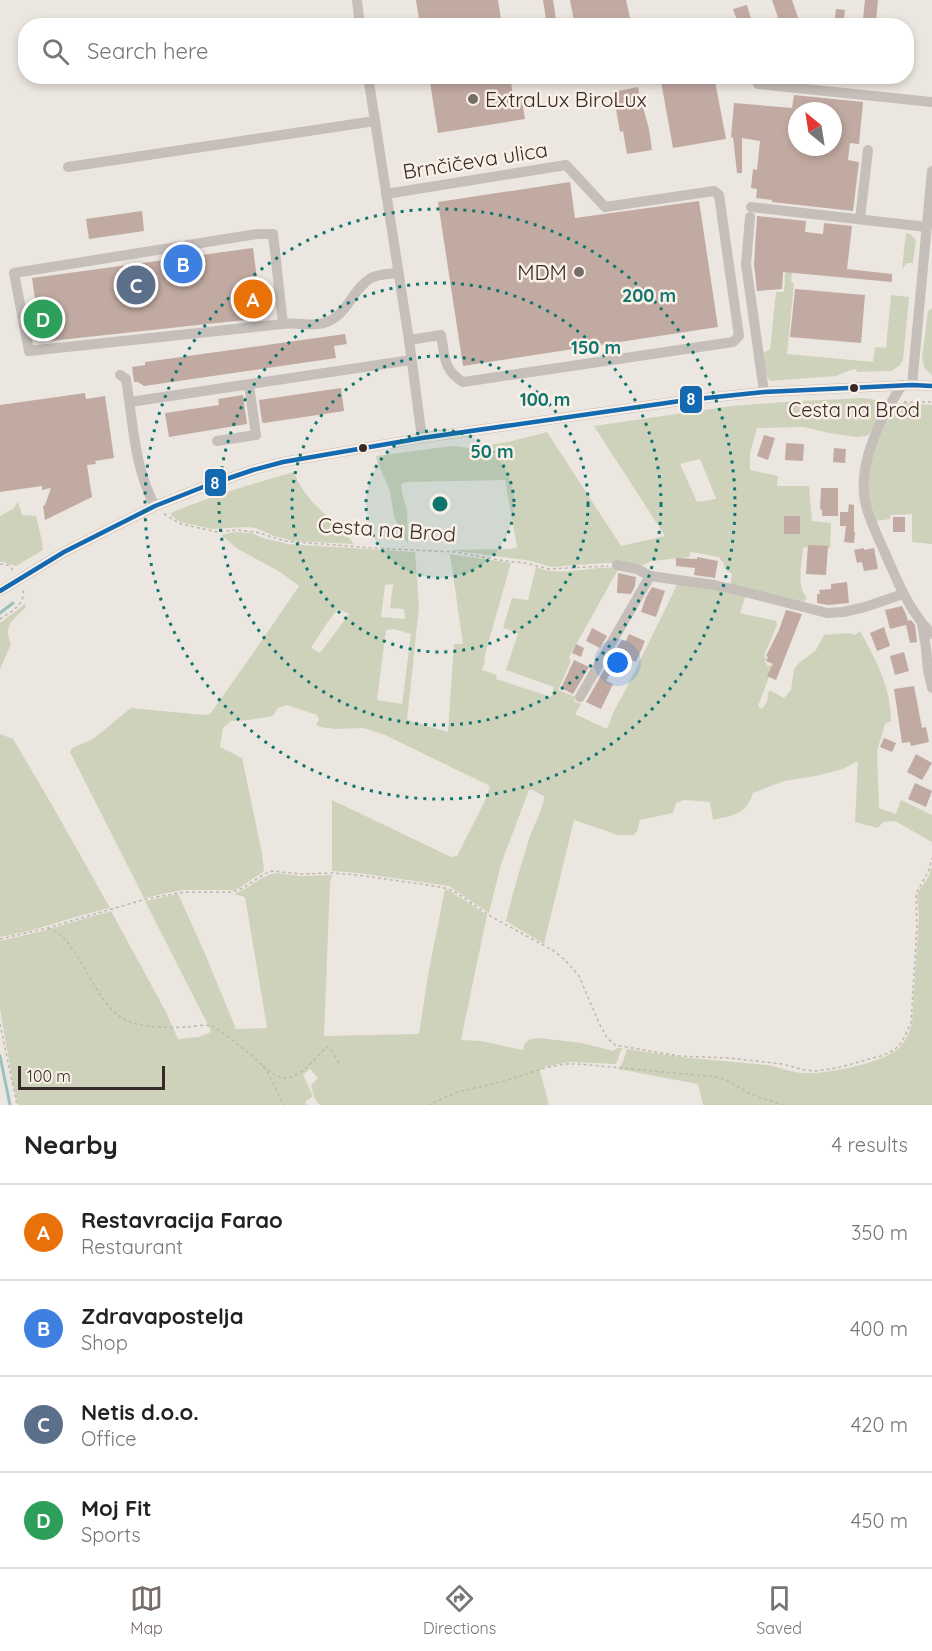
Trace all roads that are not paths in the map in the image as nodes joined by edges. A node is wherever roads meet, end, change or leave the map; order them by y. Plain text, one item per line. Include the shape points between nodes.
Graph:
1 (357, 1) edge
2 (359, 18) edge
3 (369, 84) edge
4 (758, 84) dead end
5 (932, 102) edge
6 (375, 121) junction
7 (868, 150) dead end
8 (68, 166) dead end
9 (932, 171) edge
10 (386, 194) junction
11 (860, 219) junction
12 (927, 227) junction
13 (398, 273) junction
14 (926, 297) edge
15 (283, 324) junction
16 (409, 340) junction
17 (411, 360) junction
18 (120, 375) dead end
19 (249, 384) junction
20 (907, 385) junction
21 (932, 386) edge
22 (764, 392) junction
23 (130, 402) junction
24 (422, 438) junction
25 (217, 441) dead end
26 (155, 506) junction
27 (617, 565) road end
28 (650, 576) junction
29 (0, 591) edge
30 (903, 594) junction
31 (922, 623) junction
32 (932, 634) edge
33 (932, 688) edge
34 (580, 697) dead end

1 - 2 street
3 - 6 street, Brnčičeva ulica
4 - 5 street
6 - 8 street
6 - 10 street, Brnčičeva ulica
7 - 11 street
9 - 12 street
10 - 13 street, Brnčičeva ulica
10 - 16 street, Brnčičeva ulica via 566,165 605,207 714,191 719,195 739,336 733,342 463,382 452,376 447,367 441,334
11 - 12 street
11 - 22 street via 751,212 746,264
12 - 14 street
13 - 15 street via 373,277 343,310 325,323
13 - 16 street, Brnčičeva ulica
14 - 20 street
15 - 15 street via 29,351 14,273 273,234
16 - 17 street, Brnčičeva ulica
17 - 19 street
17 - 24 street, Brnčičeva ulica
18 - 23 street via 126,379
19 - 23 street
19 - 25 street via 256,435
20 - 21 street
20 - 22 street
20 - 30 street via 890,404 865,464 863,488 866,508
22 - 24 street
23 - 26 street via 140,467
24 - 26 street via 283,462
26 - 29 street via 64,552
27 - 28 street
28 - 30 street via 749,592 827,613 865,607
28 - 34 street
30 - 31 street
31 - 32 street
31 - 33 street

